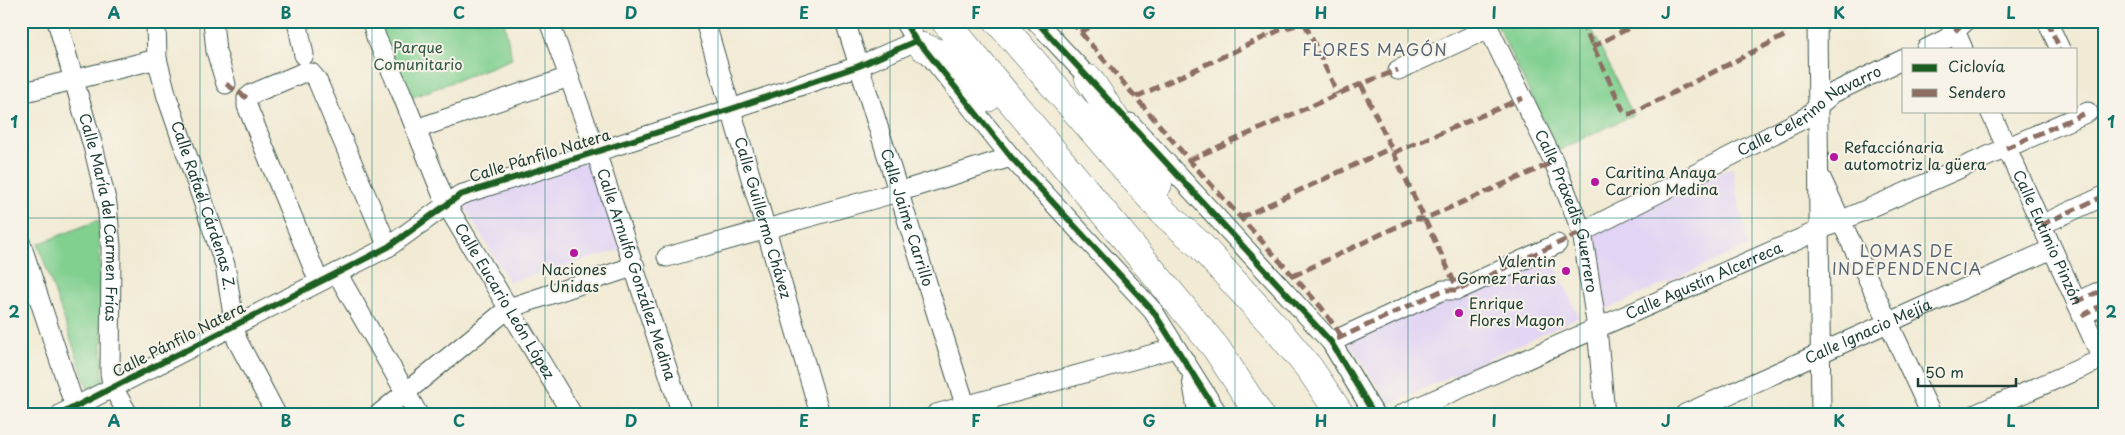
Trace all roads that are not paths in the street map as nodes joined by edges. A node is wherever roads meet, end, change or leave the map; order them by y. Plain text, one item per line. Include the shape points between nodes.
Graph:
1 (57, 21) edge
2 (156, 21) edge
3 (213, 21) edge
4 (297, 21) edge
5 (372, 21) edge
6 (549, 21) edge
7 (705, 21) edge
8 (845, 21) edge
9 (904, 21) edge
10 (946, 21) edge
11 (998, 21) edge
12 (1036, 21) edge
13 (1817, 21) edge
14 (2047, 21) edge
15 (1487, 24) edge
16 (1957, 25) edge
17 (920, 44) junction
18 (1928, 48) edge
19 (1963, 48) edge
20 (2060, 48) edge
21 (304, 55) dead end
22 (157, 59) junction
23 (1902, 60) edge
24 (859, 66) junction
25 (1398, 70) dead end
26 (569, 77) junction
27 (1089, 79) junction
28 (74, 81) junction
29 (226, 84) dead end
30 (21, 93) edge
31 (1818, 106) junction
32 (731, 109) junction
33 (1990, 112) edge
34 (2088, 112) dead end
35 (416, 129) junction
36 (2006, 148) junction
37 (596, 152) junction
38 (1011, 157) junction
39 (1817, 170) junction
40 (1079, 181) junction
41 (898, 192) junction
42 (2104, 196) edge
43 (446, 204) junction
44 (1841, 220) junction
45 (2041, 225) junction
46 (766, 230) junction
47 (1819, 230) junction
48 (1582, 232) junction
49 (21, 244) edge
50 (1557, 244) dead end
51 (1200, 245) junction
52 (388, 247) junction
53 (2052, 249) junction
54 (667, 257) dead end
55 (635, 266) junction
56 (337, 273) junction
57 (319, 282) junction
58 (2104, 292) edge
59 (2104, 304) edge
60 (509, 308) junction
61 (2079, 309) junction
62 (1888, 322) junction
63 (236, 326) junction
64 (1597, 328) junction
65 (1331, 342) junction
66 (1175, 348) junction
67 (1820, 353) junction
68 (2103, 361) edge
69 (1191, 372) junction
70 (113, 388) junction
71 (406, 392) junction
72 (967, 409) edge
73 (68, 410) edge
74 (128, 414) edge
75 (276, 414) edge
76 (379, 414) edge
77 (418, 414) edge
78 (572, 414) edge
79 (682, 414) edge
80 (820, 414) edge
81 (936, 414) edge
82 (1198, 414) edge
83 (1218, 414) edge
84 (1259, 414) edge
85 (1340, 414) edge
86 (1374, 414) edge
87 (1402, 414) edge
88 (1605, 414) edge
89 (1685, 414) edge
90 (1821, 414) edge
91 (1931, 414) edge
92 (1976, 414) edge

1 - 28 street, Calle María del Carmen Frías
2 - 22 street, Calle Rafaél Cárdenas Z.
3 - 29 street via 216,51
4 - 21 street
5 - 35 street, Calle Eucario León López
6 - 26 street, Calle Arnulfo González Medina
7 - 32 street, Calle Guillermo Chávez
8 - 24 street, Calle Jaime Carrillo
9 - 17 street
10 - 40 highway
11 - 51 highway via 1164,213
12 - 27 street
13 - 31 street
14 - 20 street
15 - 25 street
15 - 48 street, Calle Práxedis Guerrero via 1554,162
16 - 18 street via 1946,39
16 - 19 street
17 - 24 street, Calle Pánfilo Natera
17 - 38 street
17 - 40 highway via 945,56 1030,140
22 - 28 street
22 - 63 street, Calle Rafaél Cárdenas Z. via 225,265
23 - 31 street, Calle Celerino Navarro via 1833,93
24 - 32 street, Calle Pánfilo Natera
24 - 41 street, Calle Jaime Carrillo
26 - 35 street
26 - 37 street, Calle Arnulfo González Medina
27 - 51 highway
27 - 65 street
28 - 30 street
28 - 70 street, Calle María del Carmen Frías via 107,204 112,247 110,373
31 - 39 street
31 - 48 street, Calle Celerino Navarro via 1805,118
32 - 37 street, Calle Pánfilo Natera
32 - 46 street, Calle Guillermo Chávez
33 - 36 street, Calle Eutimio Pinzón
34 - 36 street, Calle Agustín Alcerreca
35 - 43 street, Calle Eucario León López
36 - 44 street, Calle Agustín Alcerreca
36 - 45 street, Calle Eutimio Pinzón
37 - 43 street, Calle Pánfilo Natera via 460,195
37 - 55 street, Calle Arnulfo González Medina
38 - 41 street
38 - 66 street via 1154,312
39 - 44 street
39 - 47 street
40 - 84 highway via 1216,348
41 - 46 street
41 - 72 street, Calle Jaime Carrillo
42 - 45 street
43 - 52 street, Calle Pánfilo Natera
43 - 60 street, Calle Eucario León López
44 - 47 street, Calle Agustín Alcerreca
44 - 62 street
45 - 53 street, Calle Eutimio Pinzón
46 - 54 street
46 - 80 street, Calle Guillermo Chávez
47 - 64 street, Calle Agustín Alcerreca
47 - 67 street
48 - 64 street, Calle Práxedis Guerrero
49 - 73 street
50 - 65 street via 1458,290 1443,290
51 - 85 highway via 1282,335
52 - 56 street, Calle Pánfilo Natera
52 - 57 street via 317,80 311,73 302,73 252,94 247,98 247,106
53 - 61 street, Calle Eutimio Pinzón
53 - 62 street, Calle Ignacio Mejía
55 - 60 street
55 - 79 street, Calle Arnulfo González Medina
56 - 57 street, Calle Pánfilo Natera
56 - 71 street
57 - 63 street, Calle Pánfilo Natera
58 - 61 street via 2096,293
59 - 61 street
60 - 71 street
60 - 78 street, Calle Eucario León López
61 - 68 street, Calle Eutimio Pinzón
62 - 67 street, Calle Ignacio Mejía
62 - 91 street
63 - 70 street, Calle Pánfilo Natera
63 - 75 street, Calle Rafaél Cárdenas Z. via 241,350
64 - 87 street, Calle Agustín Alcerreca
64 - 88 street, Calle Práxedis Guerrero
65 - 86 street
66 - 69 street
66 - 72 street
67 - 89 street, Calle Ignacio Mejía
67 - 90 street
68 - 92 street
69 - 82 street
69 - 83 street
70 - 73 street, Calle Pánfilo Natera
70 - 74 street, Calle María del Carmen Frías
71 - 76 street
71 - 77 street
72 - 81 street

